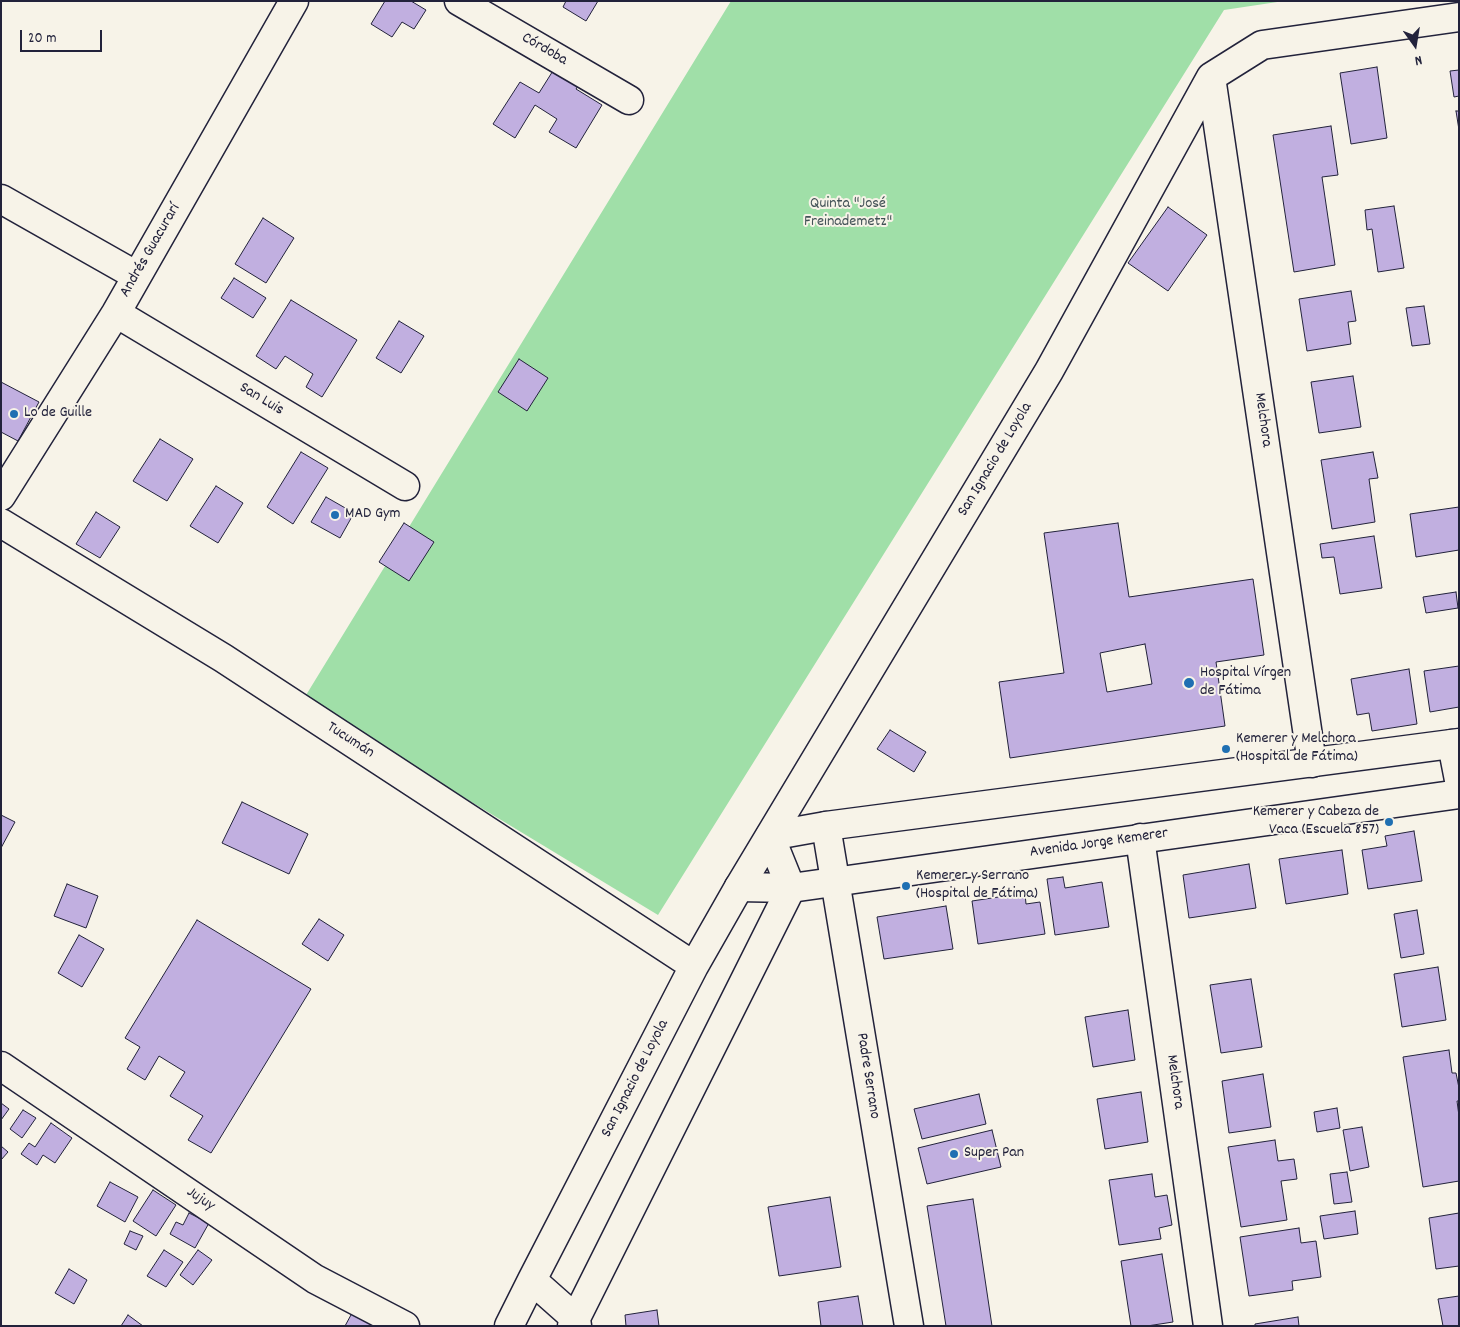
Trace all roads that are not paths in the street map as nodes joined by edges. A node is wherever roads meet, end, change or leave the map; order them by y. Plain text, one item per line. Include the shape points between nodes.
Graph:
1 (294, 1) edge
2 (459, 1) edge
3 (1459, 18) edge
4 (1212, 77) junction
5 (629, 100) dead end
6 (1, 199) edge
7 (137, 276) junction
8 (116, 313) junction
9 (405, 486) dead end
10 (1, 496) edge
11 (1, 523) edge
12 (1455, 743) edge
13 (1312, 763) junction
14 (1459, 780) edge
15 (1459, 794) edge
16 (826, 826) junction
17 (770, 836) junction
18 (1140, 838) junction
19 (835, 881) junction
20 (738, 887) junction
21 (791, 888) junction
22 (694, 966) junction
23 (1, 1066) edge
24 (532, 1280) junction
25 (575, 1323) edge
26 (404, 1326) edge
27 (510, 1326) edge
28 (909, 1326) edge
29 (1208, 1326) edge

1 - 7 street, Andrés Guacurarí
2 - 5 street, Córdoba
3 - 4 street via 1262,45
4 - 13 street, Melchora
4 - 17 street, San Ignacio de Loyola via 1049,371
6 - 7 street
7 - 8 street, Andrés Guacurarí
8 - 9 street, San Luis
8 - 10 street, Andrés Guacurarí
11 - 22 street, Tucumán via 223,658
12 - 13 street
12 - 14 street
13 - 16 street
15 - 18 street, Avenida Jorge Kemerer
16 - 17 street
16 - 19 street, Padre Serrano
17 - 20 street, San Ignacio de Loyola
17 - 21 street
18 - 19 street, Avenida Jorge Kemerer
18 - 29 street, Melchora
19 - 21 street, Avenida Jorge Kemerer
19 - 28 street, Padre Serrano
20 - 21 street, Avenida Jorge Kemerer
20 - 22 street, San Ignacio de Loyola
21 - 25 street
22 - 24 street, San Ignacio de Loyola
23 - 26 street, Jujuy via 315,1279
24 - 25 street
24 - 27 street, San Ignacio de Loyola

